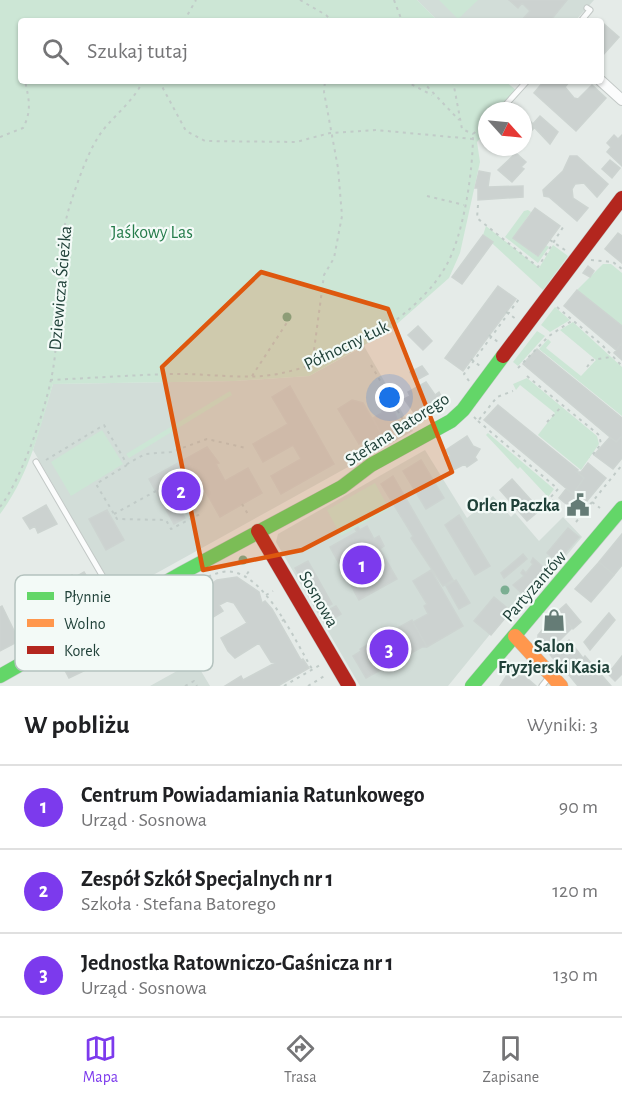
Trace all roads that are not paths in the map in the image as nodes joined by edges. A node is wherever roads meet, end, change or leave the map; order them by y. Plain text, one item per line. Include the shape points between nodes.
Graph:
1 (587, 8) dead end
2 (583, 18) edge
3 (524, 84) edge
4 (604, 84) edge
5 (622, 100) edge
6 (508, 102) edge
7 (622, 198) edge
8 (36, 462) dead end
9 (622, 508) edge
10 (258, 531) junction
11 (102, 575) edge
12 (180, 575) edge
13 (515, 636) junction
14 (15, 668) edge
15 (0, 676) edge
16 (547, 680) edge
17 (349, 686) edge
18 (472, 686) edge
19 (561, 686) edge

1 - 2 lane via 590,10
3 - 6 lane
4 - 5 street
7 - 10 street, Stefana Batorego via 458,415 371,465 342,487
8 - 11 lane
9 - 13 street, Partyzantów
10 - 12 street, Stefana Batorego
10 - 17 street, Sosnowa
13 - 16 street
13 - 18 street, Partyzantów
14 - 15 street, Stefana Batorego
16 - 19 street

